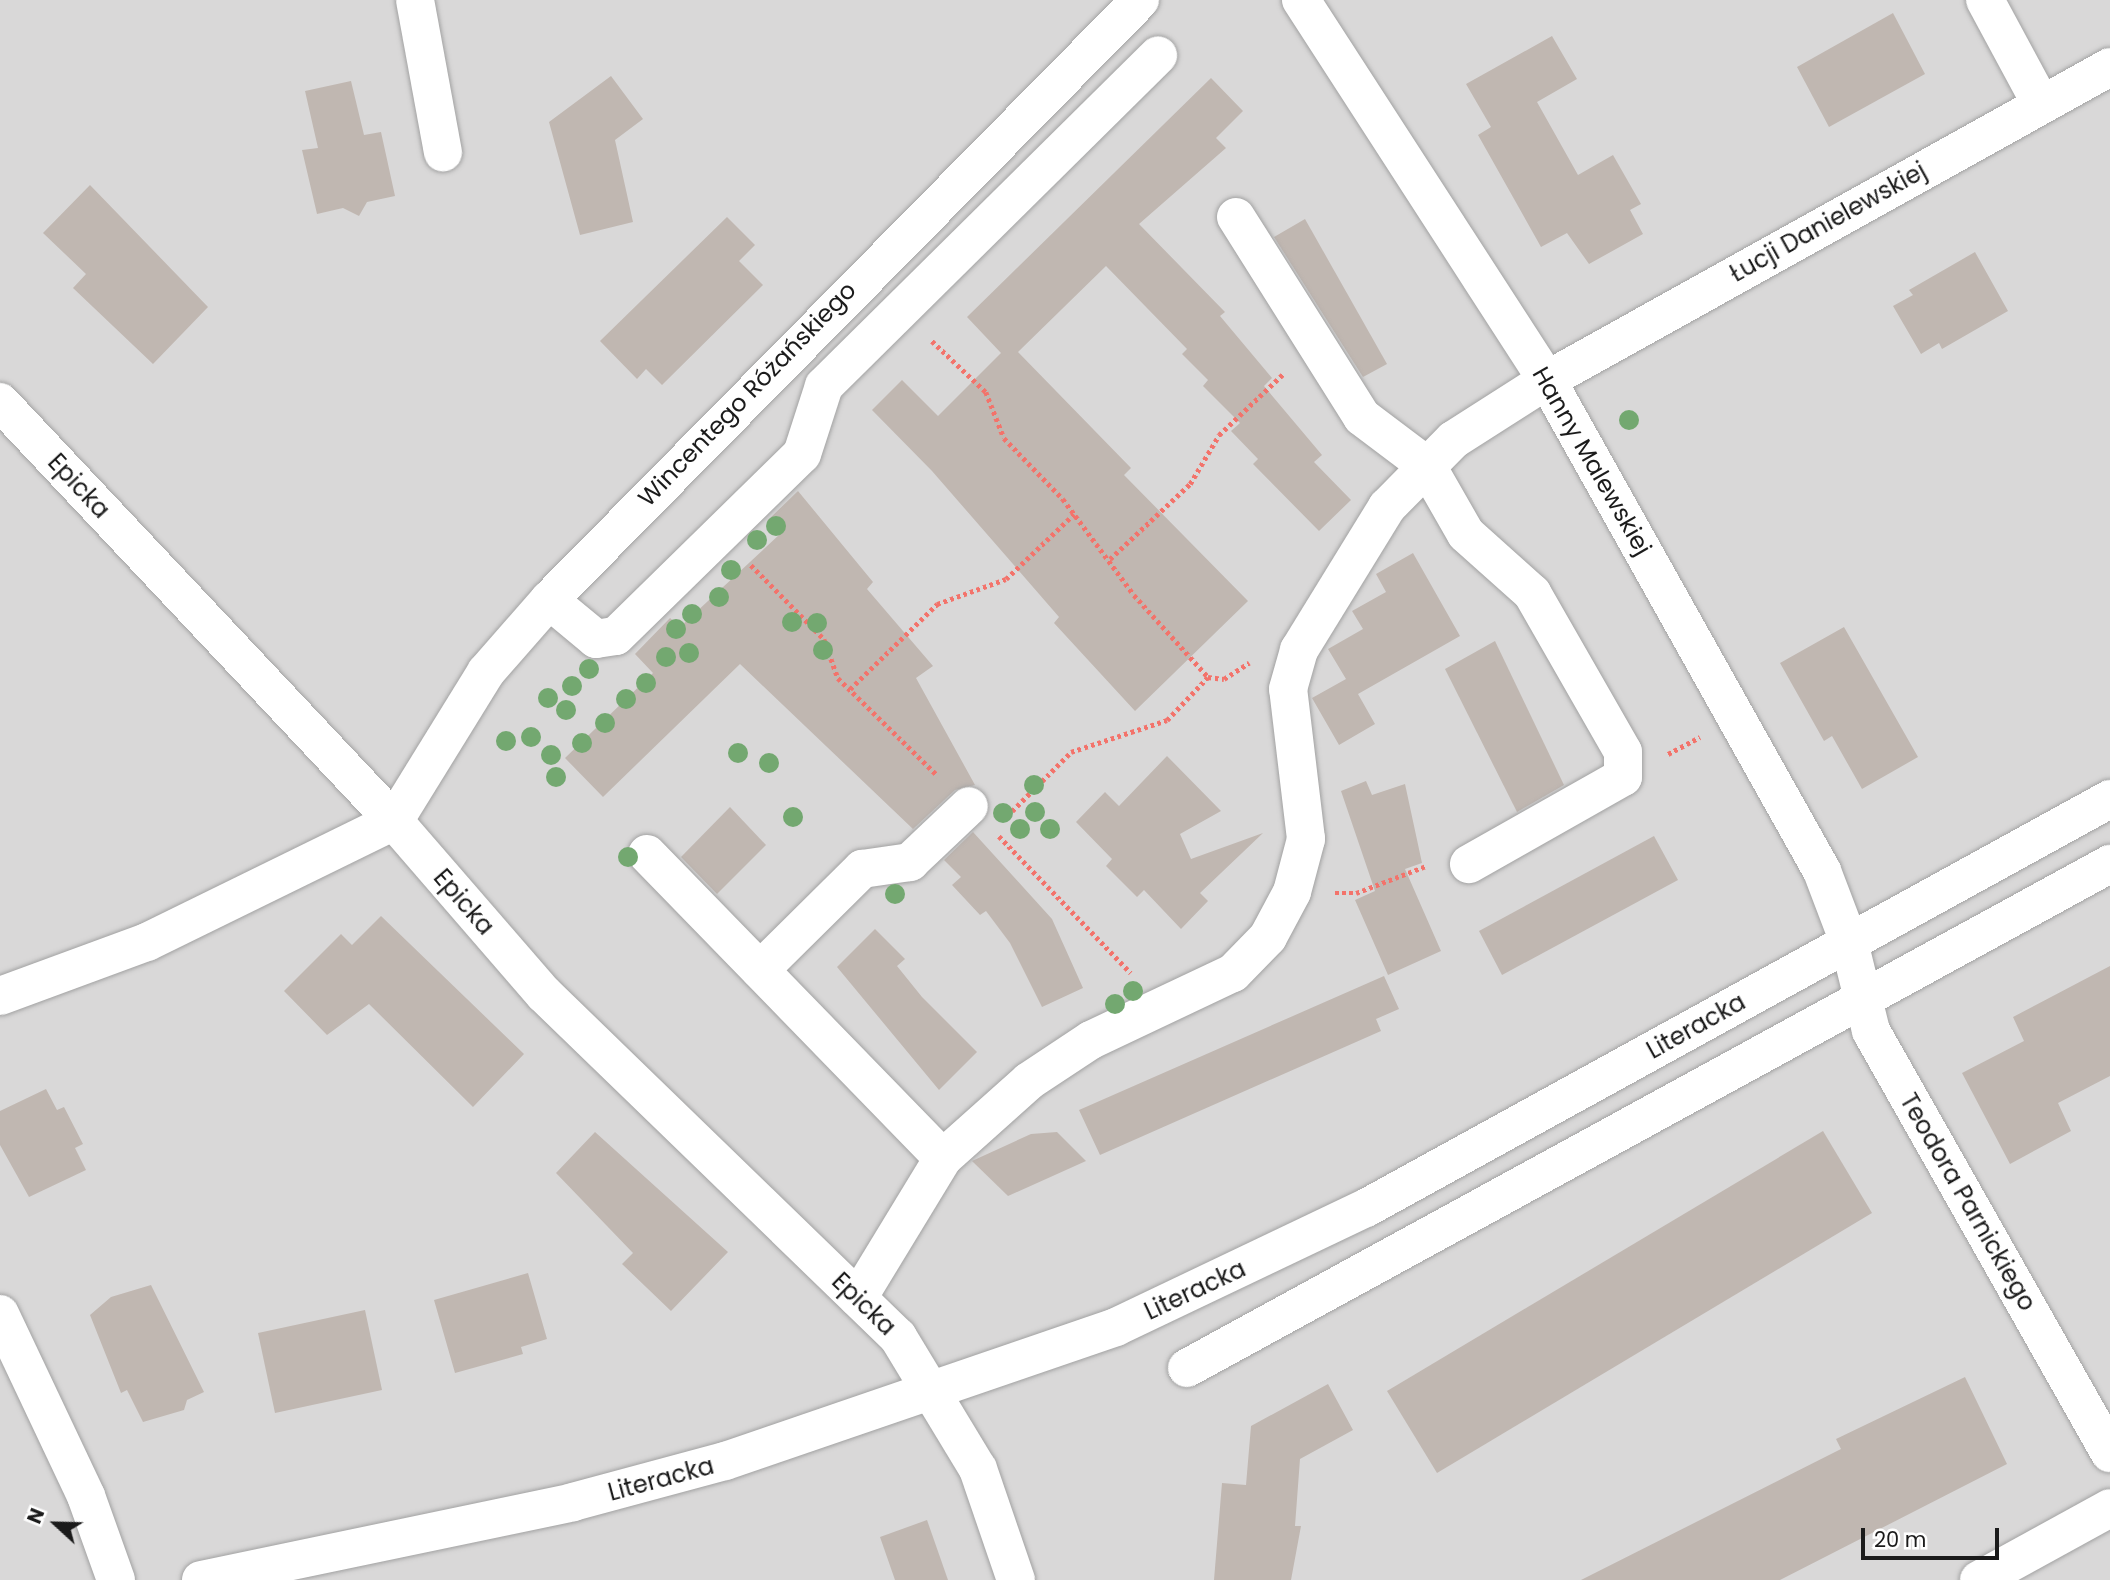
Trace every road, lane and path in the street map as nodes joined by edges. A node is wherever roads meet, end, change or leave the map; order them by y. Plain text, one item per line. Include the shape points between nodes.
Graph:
1 (415, 0) edge
2 (1140, 0) edge
3 (1301, 0) edge
4 (1985, 0) edge
5 (1158, 55) dead end
6 (2110, 67) edge
7 (2040, 102) junction
8 (443, 152) dead end
9 (1236, 217) dead end
10 (901, 311) junction
11 (1315, 343) junction
12 (1548, 380) junction
13 (0, 402) edge
14 (1427, 466) junction
15 (1074, 514) junction
16 (1109, 559) junction
17 (549, 600) junction
18 (1299, 650) junction
19 (1208, 677) junction
20 (850, 689) dead end
21 (1736, 719) junction
22 (1623, 777) junction
23 (2110, 799) edge
24 (986, 814) joint
25 (394, 821) junction
26 (647, 854) dead end
27 (1468, 864) joint
28 (2110, 864) edge
29 (1292, 892) junction
30 (1849, 942) junction
31 (760, 970) junction
32 (0, 996) edge
33 (1859, 997) junction
34 (943, 1158) junction
35 (858, 1298) junction
36 (0, 1314) edge
37 (1187, 1368) dead end
38 (935, 1394) junction
39 (2110, 1453) edge
40 (2110, 1508) edge
41 (116, 1580) edge
42 (201, 1580) edge
43 (1016, 1580) edge
44 (1979, 1580) edge

1 - 8 street
2 - 17 street, Wincentego Różańskiego
3 - 12 street, Hanny Malewskiej
4 - 7 street
5 - 10 street
6 - 7 street, Łucji Danielewskiej
7 - 12 street, Łucji Danielewskiej
9 - 11 street
10 - 15 path via 986,392 1004,438
10 - 17 street via 824,386 802,454 616,636 596,639
11 - 14 street via 1362,417
11 - 16 path via 1219,435 1190,484
12 - 14 street, Łucji Danielewskiej via 1453,440
12 - 21 street, Hanny Malewskiej
13 - 25 street, Epicka
14 - 18 street, Łucji Danielewskiej via 1387,507
14 - 22 street via 1466,534 1532,593 1623,752
15 - 16 path
15 - 20 path via 1006,579 937,604
16 - 19 path
17 - 25 street, Wincentego Różańskiego via 486,672
18 - 19 path via 1256,660 1224,679
18 - 29 street, Łucji Danielewskiej via 1288,689 1307,839
19 - 24 path via 1167,720 1070,752
21 - 22 path
21 - 30 street, Hanny Malewskiej via 1822,871
22 - 27 street
23 - 30 street, Literacka
24 - 31 street via 910,862 862,869
25 - 32 street via 147,942
25 - 35 street, Epicka via 544,994
26 - 31 street
27 - 29 path via 1431,864 1356,893
28 - 33 street
29 - 34 street, Łucji Danielewskiej via 1269,937 1233,973 1091,1040 1029,1081
30 - 33 street, Teodora Parnickiego
30 - 38 street, Literacka via 1366,1208 1116,1327
31 - 34 street
33 - 37 street
33 - 39 street, Teodora Parnickiego via 1871,1031
34 - 35 street, Łucji Danielewskiej
35 - 38 street, Epicka via 898,1337
36 - 41 street via 86,1496
38 - 42 street, Literacka via 573,1502
38 - 43 street, Epicka via 978,1469
40 - 44 street

